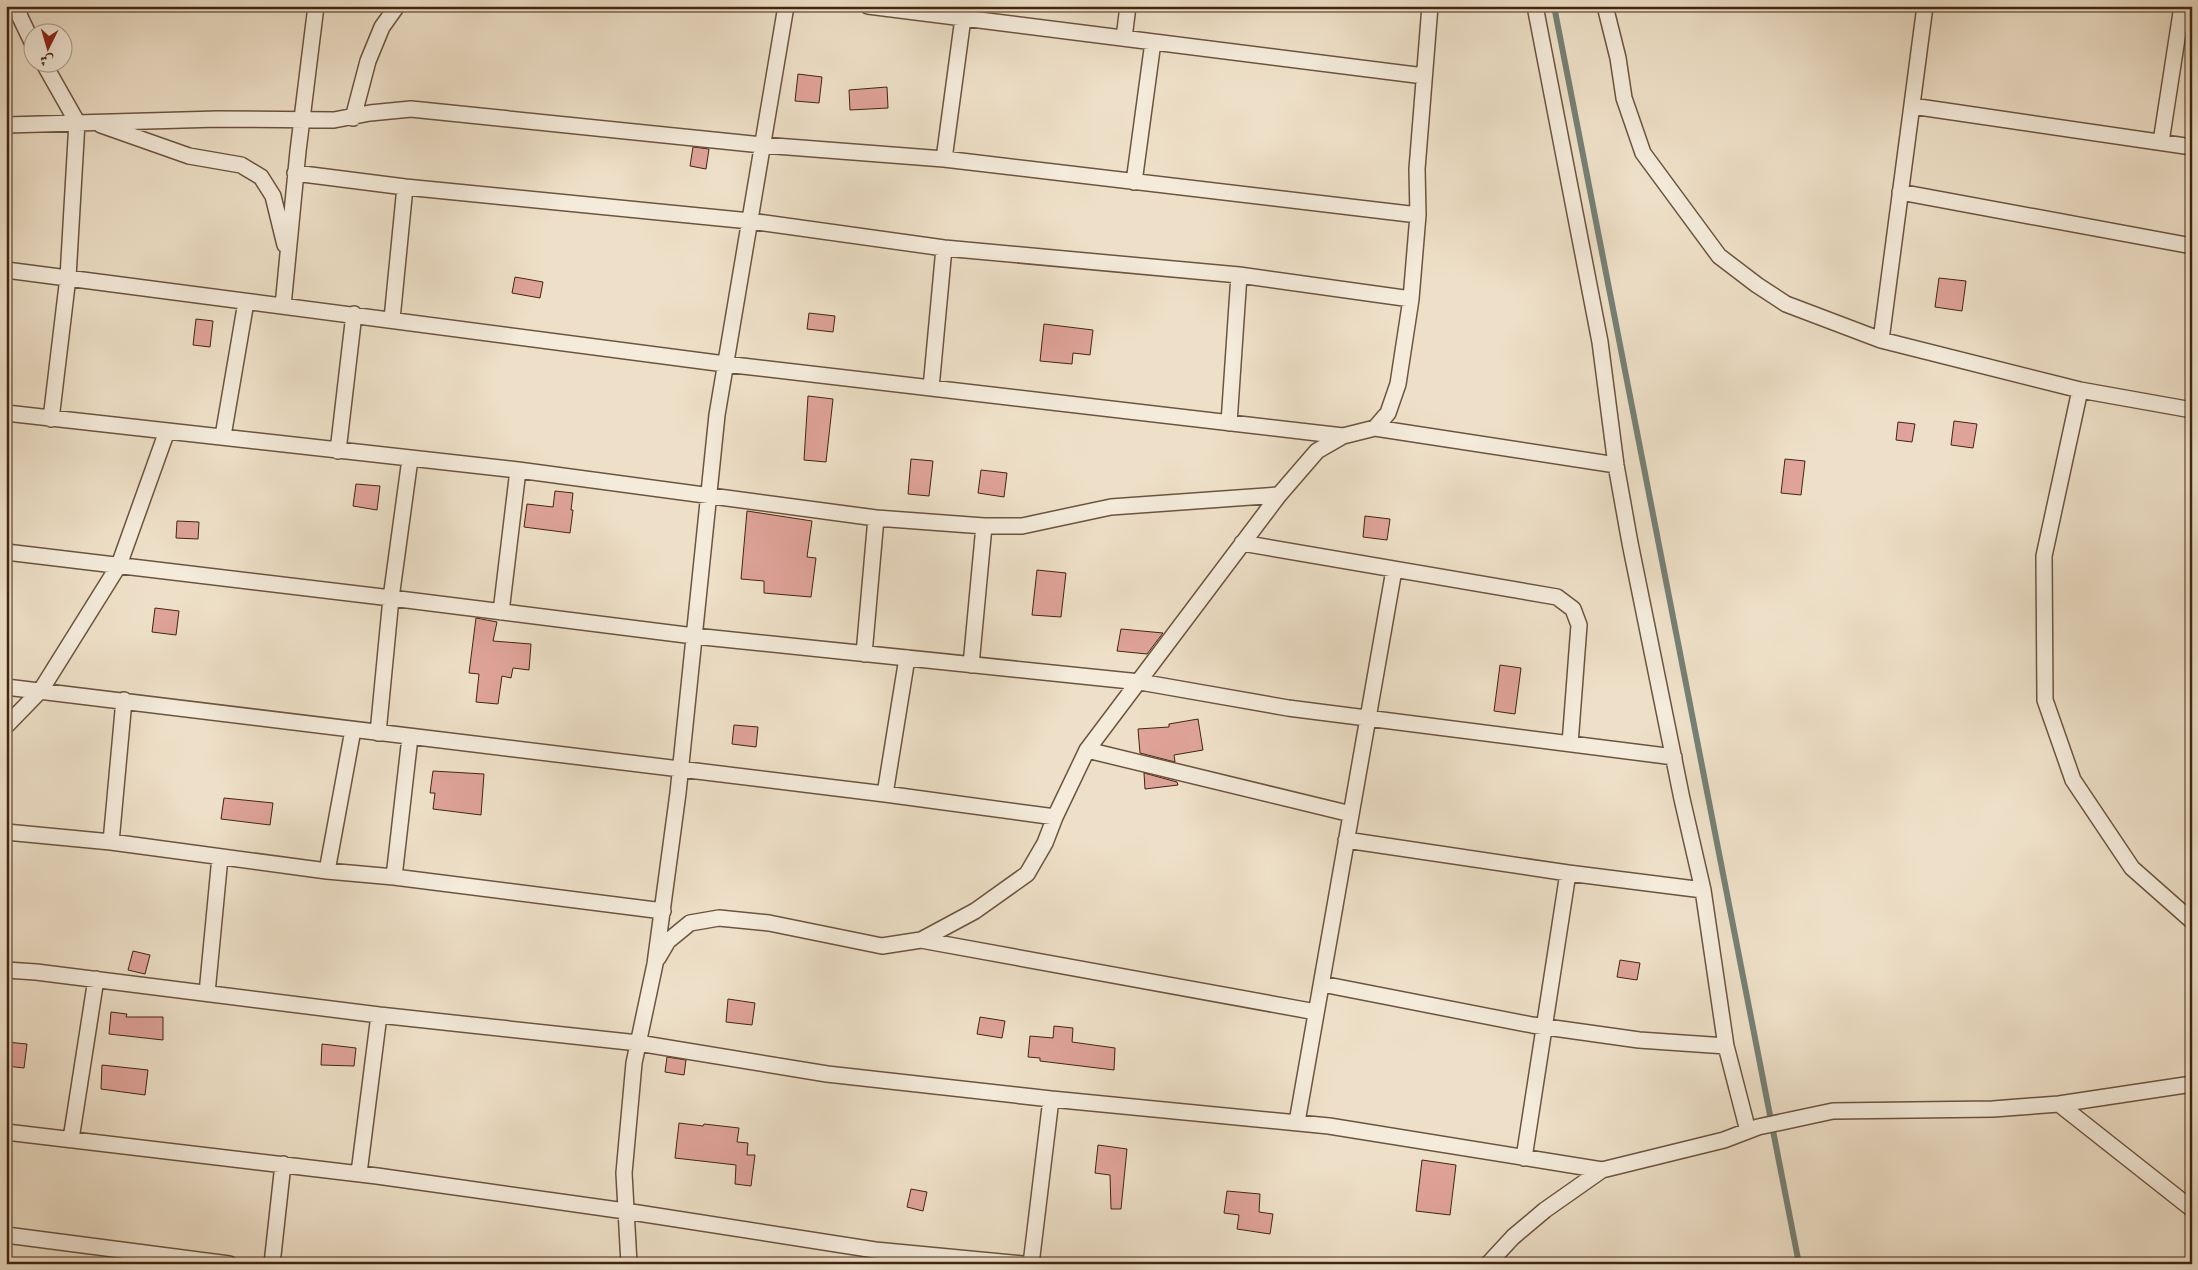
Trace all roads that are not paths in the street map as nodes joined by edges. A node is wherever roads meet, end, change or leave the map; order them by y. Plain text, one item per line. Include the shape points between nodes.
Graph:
1 (18, 6) edge
2 (316, 6) edge
3 (397, 6) edge
4 (786, 6) edge
5 (868, 6) edge
6 (1128, 6) edge
7 (1430, 6) edge
8 (1535, 6) edge
9 (1605, 6) edge
10 (1925, 6) edge
11 (2182, 6) edge
12 (945, 11) edge
13 (963, 18) junction
14 (22, 22) edge
15 (1124, 38) junction
16 (1152, 42) junction
17 (50, 72) edge
18 (1424, 76) junction
19 (1912, 106) junction
20 (353, 118) junction
21 (302, 120) junction
22 (84, 121) junction
23 (6, 125) edge
24 (2161, 142) junction
25 (762, 145) junction
26 (2192, 147) edge
27 (944, 159) junction
28 (295, 173) junction
29 (1134, 182) junction
30 (404, 187) junction
31 (1900, 192) junction
32 (1418, 215) junction
33 (750, 221) junction
34 (2192, 246) edge
35 (944, 248) junction
36 (288, 258) junction
37 (6, 270) edge
38 (1239, 275) junction
39 (68, 277) junction
40 (1411, 299) junction
41 (246, 302) junction
42 (283, 306) junction
43 (354, 314) junction
44 (392, 319) junction
45 (1881, 340) junction
46 (725, 364) junction
47 (931, 388) junction
48 (2080, 390) junction
49 (2192, 410) edge
50 (6, 413) edge
51 (51, 419) junction
52 (1229, 422) junction
53 (1375, 428) junction
54 (167, 431) junction
55 (223, 436) junction
56 (1343, 436) junction
57 (338, 451) junction
58 (410, 459) junction
59 (1616, 465) junction
60 (518, 470) junction
61 (709, 495) junction
62 (1279, 495) junction
63 (876, 518) junction
64 (984, 526) junction
65 (1242, 543) junction
66 (6, 552) edge
67 (119, 565) junction
68 (1394, 570) junction
69 (391, 598) junction
70 (502, 612) junction
71 (694, 636) junction
72 (864, 654) junction
73 (907, 658) junction
74 (971, 665) junction
75 (1140, 682) junction
76 (6, 687) edge
77 (41, 690) junction
78 (124, 700) junction
79 (1368, 718) junction
80 (6, 726) edge
81 (353, 730) junction
82 (378, 733) junction
83 (410, 737) junction
84 (1570, 744) junction
85 (1087, 750) junction
86 (1674, 757) junction
87 (681, 770) junction
88 (885, 794) junction
89 (1351, 814) junction
90 (1055, 817) junction
91 (6, 832) edge
92 (1346, 840) junction
93 (111, 842) junction
94 (220, 857) junction
95 (327, 871) junction
96 (1568, 873) junction
97 (394, 877) junction
98 (1703, 890) junction
99 (663, 911) junction
100 (2192, 921) edge
101 (921, 940) junction
102 (655, 964) junction
103 (6, 970) edge
104 (96, 979) junction
105 (1322, 984) junction
106 (207, 993) junction
107 (1316, 1012) junction
108 (379, 1015) junction
109 (1544, 1027) junction
110 (638, 1044) junction
111 (1726, 1046) junction
112 (2192, 1084) edge
113 (1051, 1099) junction
114 (2059, 1104) junction
115 (1297, 1122) junction
116 (1748, 1131) junction
117 (6, 1132) edge
118 (71, 1139) junction
119 (1524, 1158) junction
120 (283, 1164) junction
121 (1602, 1170) junction
122 (359, 1173) junction
123 (2192, 1209) edge
124 (625, 1211) junction
125 (6, 1235) edge
126 (109, 1256) edge
127 (229, 1264) edge
128 (272, 1264) edge
129 (629, 1264) edge
130 (1023, 1264) edge
131 (1031, 1264) edge
132 (1488, 1264) edge

1 - 14 street
2 - 21 street
3 - 20 street via 382,27 368,61
4 - 25 street
5 - 12 street
6 - 15 street
7 - 18 street
8 - 59 street via 1600,342
9 - 45 street via 1624,98 1643,153 1719,256 1786,304
10 - 19 street
11 - 24 street
12 - 13 street
13 - 15 street
13 - 27 street
15 - 16 street
16 - 18 street
16 - 29 street
17 - 22 street
18 - 32 street via 1417,168
19 - 24 street
19 - 31 street
20 - 21 street
20 - 25 street via 411,109
21 - 22 street
21 - 28 street
22 - 23 street
22 - 36 street via 189,156 241,166 261,177 274,196
22 - 39 street
24 - 26 street
25 - 27 street
25 - 33 street
27 - 29 street
28 - 30 street
28 - 36 street
29 - 32 street
30 - 33 street
30 - 44 street
31 - 34 street
31 - 45 street
32 - 40 street
33 - 35 street
33 - 46 street
35 - 38 street
35 - 47 street
36 - 42 street
37 - 39 street
38 - 40 street
38 - 52 street
39 - 41 street
39 - 51 street
40 - 53 street via 1398,384 1388,413
41 - 42 street
41 - 55 street
42 - 43 street
43 - 44 street
43 - 57 street
44 - 46 street
45 - 48 street
46 - 47 street
46 - 61 street via 716,415
47 - 52 street
48 - 49 street
48 - 100 street via 2044,556 2045,700 2074,780 2132,868
50 - 51 street
51 - 54 street
52 - 56 street
53 - 56 street
53 - 59 street
54 - 55 street
54 - 67 street
55 - 57 street
56 - 62 street via 1317,451
57 - 58 street
58 - 60 street
58 - 69 street
59 - 86 street
60 - 61 street
60 - 70 street
61 - 63 street
61 - 71 street
62 - 64 street via 1111,507 1022,526
62 - 65 street
63 - 64 street
63 - 72 street
64 - 74 street
65 - 68 street
65 - 75 street
66 - 67 street
67 - 69 street
67 - 77 street
68 - 79 street
68 - 84 street via 1557,597 1573,608 1579,625
69 - 70 street
69 - 82 street
70 - 71 street
71 - 72 street
71 - 87 street
72 - 73 street
73 - 74 street
73 - 88 street
74 - 75 street
75 - 79 street via 1288,708
75 - 85 street
76 - 77 street
77 - 78 street
77 - 80 street
78 - 81 street
78 - 93 street
79 - 84 street
79 - 89 street
81 - 82 street
81 - 95 street
82 - 83 street
83 - 87 street
83 - 97 street
84 - 86 street
85 - 89 street
85 - 90 street
86 - 98 street
87 - 88 street
87 - 99 street
88 - 90 street
89 - 92 street
90 - 101 street via 1027,874 976,912
91 - 93 street
92 - 96 street
92 - 105 street
93 - 94 street
94 - 95 street
94 - 106 street
95 - 97 street
96 - 98 street
96 - 109 street
97 - 99 street
98 - 111 street
99 - 102 street
101 - 102 street via 882,946 769,922 719,918 690,923 668,941
101 - 107 street
102 - 110 street
103 - 104 street
104 - 106 street
104 - 118 street
105 - 107 street
105 - 109 street
106 - 108 street
107 - 115 street
108 - 110 street
108 - 122 street
109 - 111 street via 1640,1040
109 - 119 street
110 - 113 street via 827,1074
110 - 124 street via 624,1173
111 - 116 street
112 - 114 street
113 - 115 street
113 - 131 street
114 - 116 street via 1993,1109 1833,1111
114 - 123 street
115 - 119 street
116 - 121 street via 1724,1140
117 - 118 street
118 - 120 street
119 - 121 street
120 - 122 street
120 - 128 street
121 - 132 street via 1545,1210
122 - 124 street
124 - 129 street
124 - 130 street via 875,1250
125 - 126 street
126 - 127 street

